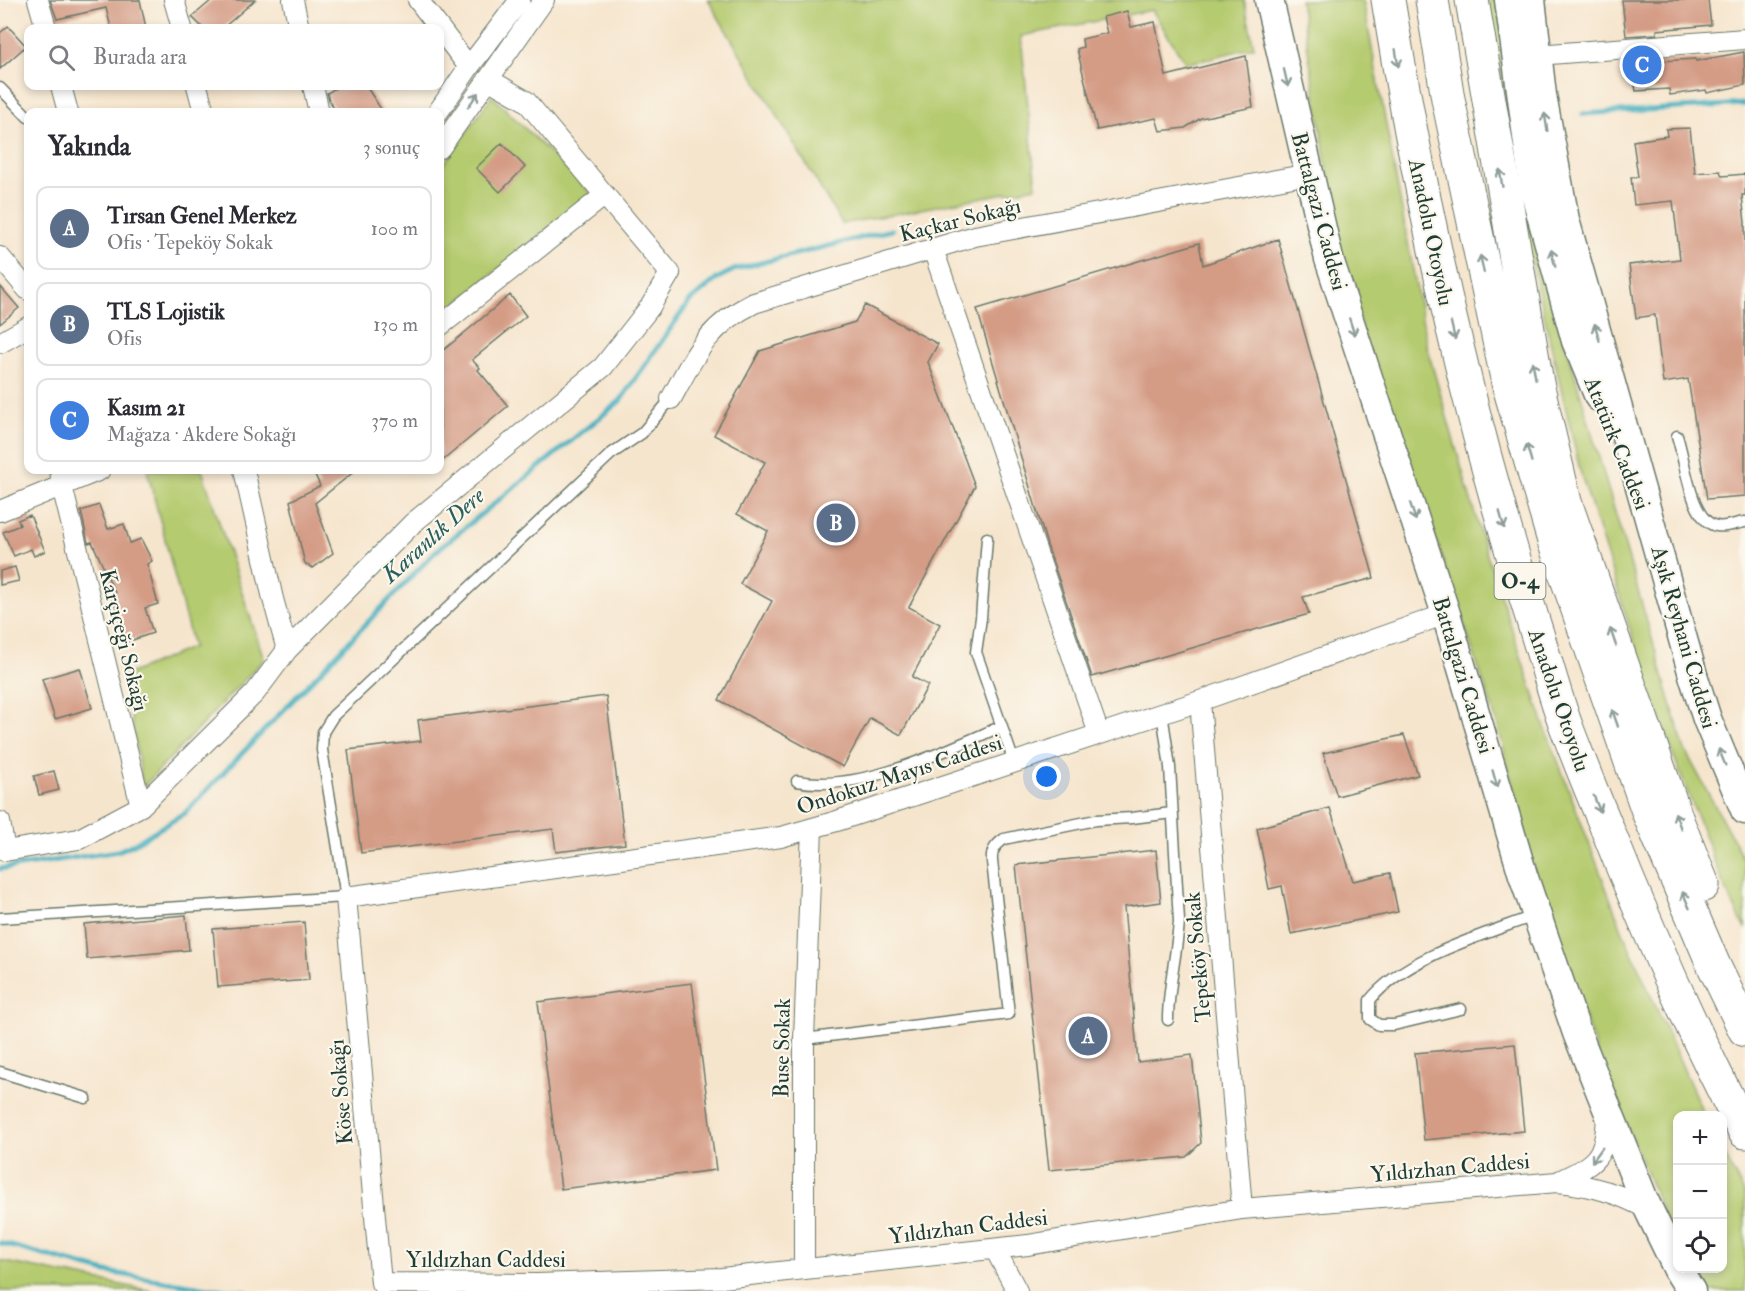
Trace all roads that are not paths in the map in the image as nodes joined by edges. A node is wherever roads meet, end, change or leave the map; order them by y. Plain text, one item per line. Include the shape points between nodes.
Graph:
1 (38, 0) edge
2 (293, 0) edge
3 (418, 0) edge
4 (520, 0) edge
5 (544, 0) edge
6 (1271, 0) edge
7 (1388, 0) edge
8 (1432, 0) edge
9 (1472, 0) edge
10 (1509, 0) edge
11 (1531, 0) edge
12 (45, 24) edge
13 (299, 24) edge
14 (436, 24) edge
15 (444, 35) edge
16 (1745, 39) edge
17 (1536, 55) junction
18 (468, 67) junction
19 (488, 79) junction
20 (0, 88) edge
21 (62, 90) edge
22 (198, 90) edge
23 (314, 90) edge
24 (67, 108) edge
25 (203, 108) edge
26 (318, 108) edge
27 (441, 108) edge
28 (24, 113) edge
29 (444, 142) edge
30 (1309, 174) junction
31 (605, 195) junction
32 (933, 249) junction
33 (0, 257) edge
34 (24, 285) edge
35 (444, 323) edge
36 (24, 329) edge
37 (0, 343) edge
38 (671, 399) joint
39 (1677, 436) dead end
40 (80, 474) edge
41 (249, 474) edge
42 (61, 478) edge
43 (0, 511) edge
44 (1745, 522) edge
45 (1653, 530) junction
46 (987, 538) dead end
47 (1446, 614) junction
48 (287, 650) junction
49 (1200, 701) junction
50 (1162, 713) junction
51 (1002, 726) junction
52 (1099, 734) junction
53 (1014, 762) junction
54 (797, 781) dead end
55 (141, 806) junction
56 (1745, 810) edge
57 (1172, 813) junction
58 (0, 822) edge
59 (812, 828) junction
60 (3, 852) edge
61 (346, 897) junction
62 (1536, 915) junction
63 (0, 918) edge
64 (1745, 993) edge
65 (1461, 1009) dead end
66 (1168, 1020) dead end
67 (1745, 1030) edge
68 (804, 1039) junction
69 (0, 1072) edge
70 (86, 1098) dead end
71 (1607, 1108) junction
72 (1745, 1132) edge
73 (1557, 1182) junction
74 (1242, 1209) junction
75 (1649, 1210) junction
76 (995, 1249) junction
77 (804, 1269) junction
78 (381, 1283) joint
79 (656, 1286) edge
80 (1017, 1291) edge
81 (1691, 1291) edge

1 - 12 street
2 - 13 street
3 - 14 street
4 - 18 street
5 - 19 street
6 -> 30 main road, Battalgazi Caddesi
7 -> 72 highway, Anadolu Otoyolu / O-4 via 1441,279 1510,550 1566,726 1636,903
67 -> 8 highway, Anadolu Otoyolu / O-4 via 1648,814 1554,542 1508,383 1448,99
64 -> 9 highway via 1678,824 1565,502 1537,383
45 -> 10 main road, Atatürk Caddesi via 1576,341 1534,189
11 - 17 main road, Atatürk Caddesi
15 - 18 street
16 - 17 street
45 -> 17 main road, Atatürk Caddesi via 1565,220
18 - 27 street
29 -> 19 street
19 - 31 street via 526,101
20 - 28 lane
21 - 24 street
22 - 25 street
23 - 26 street
30 - 32 street, Kaçkar Sokağı via 975,236
30 -> 47 main road, Battalgazi Caddesi via 1329,260
31 - 35 street
31 - 48 street via 670,273 650,307 603,367 413,522
32 - 38 street, Kaçkar Sokağı via 741,309 704,341
32 - 52 street
33 - 34 street
36 - 37 street
38 - 61 lane via 642,432 611,454 333,716 323,732 322,750
39 - 44 lane via 1696,508 1704,519 1717,526
40 - 42 street
41 - 48 street
42 - 43 street
42 - 55 street, Karçiçeği Sokağı
56 -> 45 main road, Aşık Reyhani Caddesi via 1707,719
46 - 51 lane via 976,652
47 - 49 street, Ondokuz Mayıs Caddesi
47 -> 62 main road, Battalgazi Caddesi
48 - 55 street via 255,693
49 - 50 street, Ondokuz Mayıs Caddesi
49 - 74 street, Tepeköy Sokak
50 - 52 street, Ondokuz Mayıs Caddesi
50 - 57 lane
51 - 53 lane
51 - 54 lane via 930,758 887,771 828,783
52 - 53 street, Ondokuz Mayıs Caddesi
53 - 59 street, Ondokuz Mayıs Caddesi
55 - 60 street via 79,839
57 - 66 lane via 1179,921
57 - 68 lane via 1096,820 1010,837 994,848 992,861 1009,1014
58 - 60 street
59 - 61 street, Ondokuz Mayıs Caddesi via 781,837
59 - 68 street, Buse Sokak
61 - 63 lane
61 - 78 street, Köse Sokağı
62 - 65 lane via 1399,973 1370,1000 1370,1019 1379,1025 1407,1023
62 - 71 main road, Battalgazi Caddesi
68 - 77 street, Buse Sokak
69 - 70 lane
71 -> 73 street via 1603,1149 1595,1161
71 - 75 main road, Battalgazi Caddesi
73 - 74 street, Yıldızhan Caddesi
73 - 75 street via 1613,1192
74 - 76 street, Yıldızhan Caddesi
75 - 81 main road, Battalgazi Caddesi
76 - 77 street, Yıldızhan Caddesi
76 - 80 street
77 - 79 street, Yıldızhan Caddesi
78 - 79 street, Yıldızhan Caddesi

